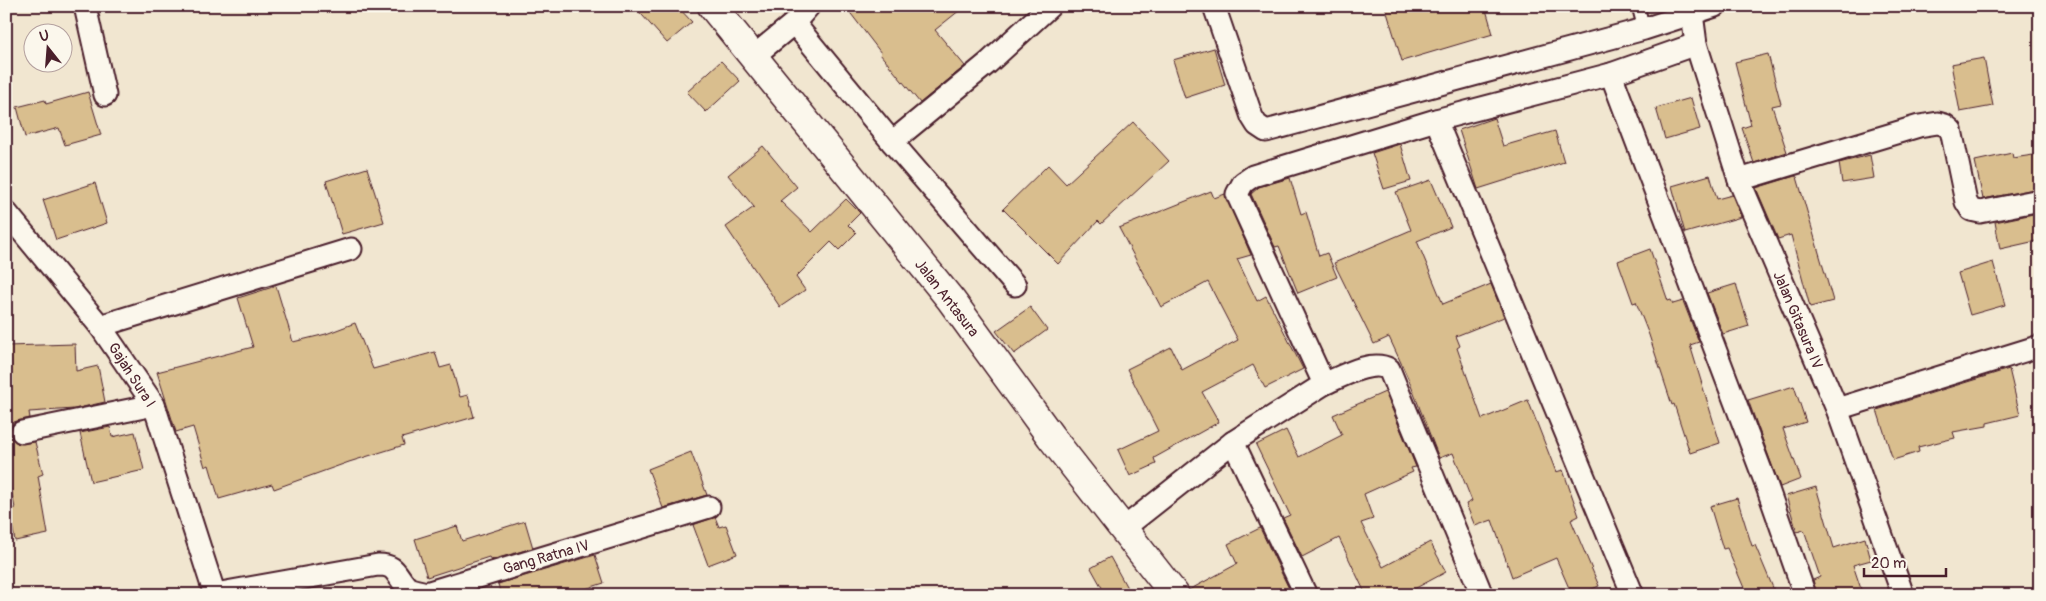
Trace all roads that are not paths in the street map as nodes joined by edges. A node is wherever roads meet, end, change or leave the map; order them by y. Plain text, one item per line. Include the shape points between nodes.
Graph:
1 (85, 6) edge
2 (712, 6) edge
3 (809, 6) edge
4 (1050, 6) edge
5 (1214, 6) edge
6 (1638, 6) edge
7 (1715, 6) edge
8 (1692, 9) edge
9 (794, 23) junction
10 (1644, 29) junction
11 (1696, 44) junction
12 (754, 56) junction
13 (1611, 74) junction
14 (105, 95) dead end
15 (1436, 120) junction
16 (892, 142) junction
17 (1739, 180) junction
18 (2040, 200) edge
19 (6, 212) edge
20 (351, 249) dead end
21 (1014, 285) dead end
22 (100, 326) junction
23 (2040, 346) edge
24 (1324, 384) junction
25 (154, 405) junction
26 (1836, 409) junction
27 (22, 432) dead end
28 (1233, 442) junction
29 (709, 507) dead end
30 (1124, 528) junction
31 (215, 595) edge
32 (1175, 595) edge
33 (1306, 595) edge
34 (1482, 595) edge
35 (1633, 595) edge
36 (1805, 595) edge
37 (1903, 595) edge

1 - 14 street
2 - 12 main road, Jalan Antasura
3 - 9 street
4 - 16 street via 988,63
5 - 10 street via 1252,118 1266,131
6 - 10 lane
7 - 8 street
8 - 10 street
8 - 11 street, Jalan Gitasura IV
9 - 12 street
9 - 16 street
11 - 13 street
11 - 17 street, Jalan Gitasura IV
12 - 30 main road, Jalan Antasura via 951,300 1050,437
13 - 15 street
13 - 36 street
15 - 24 street via 1253,176 1243,183 1237,194
15 - 35 street
16 - 21 street
17 - 18 street via 1938,123 1951,130 1966,202 1971,210 1980,212
17 - 26 street, Jalan Gitasura IV
19 - 22 street, Gajah Sura I
20 - 22 street
22 - 25 street, Gajah Sura I
23 - 26 street
24 - 28 street
24 - 34 street via 1365,368 1383,366 1389,369
25 - 27 street
25 - 31 street, Gajah Sura I
26 - 37 street, Jalan Gitasura IV
28 - 30 street
28 - 33 street
29 - 31 street, Gang Ratna IV via 426,593 408,587 393,568 378,565
30 - 32 main road, Jalan Antasura

